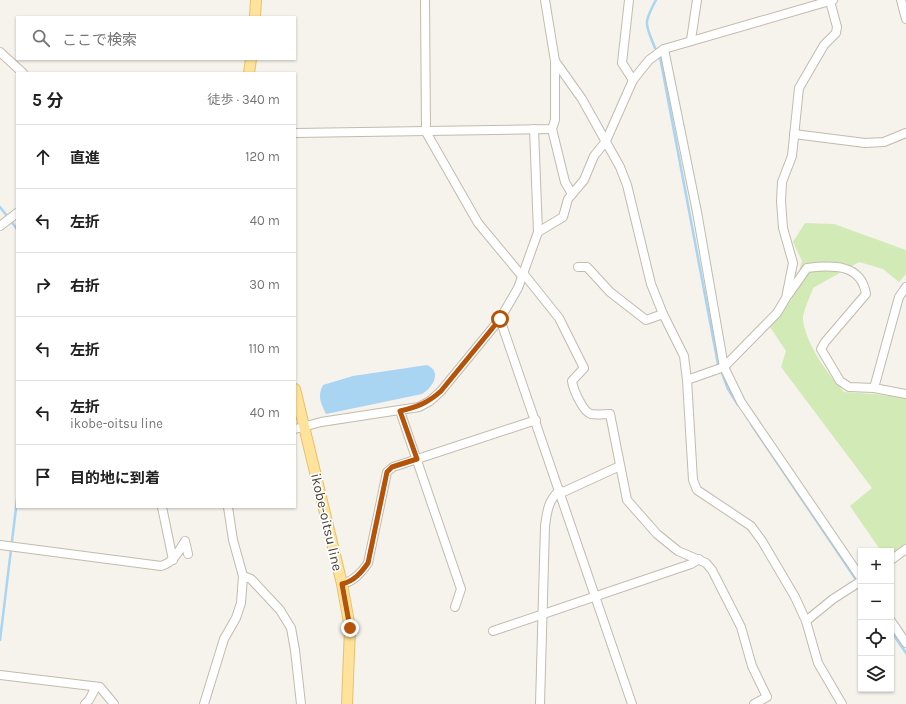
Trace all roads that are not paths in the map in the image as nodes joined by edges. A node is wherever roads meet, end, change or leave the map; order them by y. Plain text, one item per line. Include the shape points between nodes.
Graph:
1 (256, 0) edge
2 (425, 0) edge
3 (545, 0) edge
4 (629, 0) edge
5 (697, 0) edge
6 (832, 0) edge
7 (901, 0) edge
8 (255, 16) edge
9 (906, 19) edge
10 (691, 40) junction
11 (664, 49) junction
12 (0, 52) edge
13 (251, 60) edge
14 (555, 61) junction
15 (22, 72) edge
16 (249, 72) edge
17 (633, 80) junction
18 (534, 129) junction
19 (552, 129) junction
20 (426, 132) junction
21 (296, 133) edge
22 (906, 133) edge
23 (794, 134) junction
24 (606, 141) junction
25 (572, 194) junction
26 (538, 232) junction
27 (578, 267) dead end
28 (522, 274) junction
29 (906, 287) edge
30 (786, 298) junction
31 (663, 314) junction
32 (500, 319) junction
33 (724, 367) junction
34 (688, 380) junction
35 (874, 388) junction
36 (906, 394) edge
37 (296, 397) edge
38 (400, 411) junction
39 (536, 420) junction
40 (300, 428) edge
41 (417, 459) junction
42 (620, 466) junction
43 (560, 492) junction
44 (162, 508) edge
45 (228, 508) edge
46 (4, 545) edge
47 (906, 549) edge
48 (188, 554) dead end
49 (894, 558) edge
50 (699, 559) junction
51 (173, 560) junction
52 (244, 576) junction
53 (858, 576) edge
54 (858, 582) edge
55 (342, 584) junction
56 (596, 596) junction
57 (455, 607) dead end
58 (542, 614) junction
59 (806, 621) junction
60 (894, 625) edge
61 (493, 631) dead end
62 (906, 642) edge
63 (0, 675) edge
64 (96, 687) junction
65 (85, 704) edge
66 (114, 704) edge
67 (204, 704) edge
68 (301, 704) edge
69 (347, 704) edge
70 (540, 704) edge
71 (632, 704) edge
72 (754, 704) edge
73 (842, 704) edge

1 - 8 main road
2 - 20 street
3 - 14 street
4 - 17 street via 622,63
5 - 10 street
6 - 10 street
6 - 23 street via 836,33 824,45 799,88
7 - 9 street
10 - 11 street
11 - 17 street via 649,60
11 - 33 street
12 - 15 street
13 - 16 main road
14 - 19 street via 555,120
14 - 24 street via 582,99
17 - 24 street
18 - 19 street
18 - 20 street
18 - 26 street
19 - 25 street via 565,182
20 - 21 street
20 - 28 street via 478,223
22 - 23 street via 884,142 865,143
23 - 30 street via 792,156 782,182 781,201 783,228 793,263
24 - 25 street via 594,156 584,180
24 - 31 street via 627,185 651,284
25 - 26 street via 563,217
26 - 28 street
27 - 31 street via 587,267 610,292 646,320
28 - 32 street via 518,288
28 - 42 street via 559,318 584,368 572,381 585,411 590,414 610,414
29 - 35 street via 899,296
30 - 33 street via 777,313
30 - 35 street via 807,268 831,265 853,271 864,282 866,294 821,349 840,381 849,387
31 - 34 street via 684,356
32 - 38 street via 441,391 420,407
32 - 39 street
33 - 34 street
33 - 53 street via 741,402
34 - 59 street via 691,466 697,490 751,526 795,597
35 - 36 street
37 - 40 main road, ikobe-oitsu line
38 - 40 street via 322,422
38 - 41 street
39 - 41 street
39 - 43 street
40 - 55 main road, ikobe-oitsu line
41 - 55 street via 392,467 387,472 368,563 362,572
41 - 57 street via 461,590
42 - 43 street
42 - 50 street via 627,500 657,534 678,551
43 - 56 street
43 - 58 street via 553,496 548,505
44 - 51 street
45 - 52 street via 233,540
46 - 51 street via 161,566
47 - 49 street
48 - 51 street via 185,541
50 - 56 street via 691,564
50 - 72 street via 712,570 741,627 752,666 767,697
52 - 67 street via 241,603 224,639
52 - 68 street via 251,579 280,610 291,628
54 - 59 street
55 - 69 main road, ikobe-oitsu line via 350,628
56 - 58 street
56 - 71 street
58 - 61 street
58 - 70 street
59 - 73 street via 818,663
60 - 62 street
63 - 64 street
64 - 65 street
64 - 66 street via 100,688

